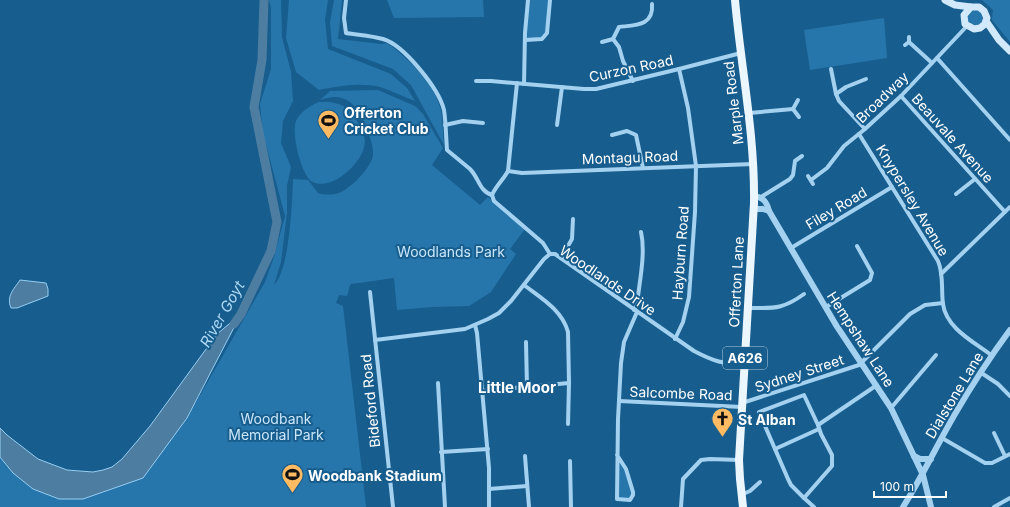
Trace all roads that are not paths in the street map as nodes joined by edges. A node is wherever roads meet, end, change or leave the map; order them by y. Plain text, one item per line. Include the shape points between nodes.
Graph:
1 (346, 0) edge
2 (528, 0) edge
3 (550, 0) edge
4 (945, 0) edge
5 (737, 1) edge
6 (652, 4) dead end
7 (954, 4) junction
8 (970, 7) junction
9 (964, 15) junction
10 (986, 21) junction
11 (967, 26) junction
12 (980, 28) junction
13 (909, 36) dead end
14 (613, 39) junction
15 (525, 40) junction
16 (999, 40) junction
17 (602, 42) dead end
18 (909, 42) junction
19 (905, 45) dead end
20 (1010, 51) edge
21 (741, 53) junction
22 (937, 58) junction
23 (932, 63) junction
24 (831, 69) dead end
25 (679, 70) junction
26 (866, 79) dead end
27 (476, 81) dead end
28 (633, 81) junction
29 (517, 83) junction
30 (524, 84) junction
31 (562, 87) junction
32 (836, 94) junction
33 (901, 96) junction
34 (798, 100) dead end
35 (793, 109) junction
36 (749, 113) junction
37 (799, 117) dead end
38 (483, 123) dead end
39 (445, 125) junction
40 (557, 125) dead end
41 (865, 129) junction
42 (859, 134) junction
43 (612, 135) dead end
44 (1010, 140) edge
45 (802, 156) dead end
46 (753, 164) junction
47 (696, 166) junction
48 (643, 168) junction
49 (508, 171) junction
50 (975, 179) junction
51 (811, 180) dead end
52 (892, 187) junction
53 (956, 194) dead end
54 (492, 195) junction
55 (756, 201) junction
56 (1010, 207) edge
57 (769, 211) junction
58 (1005, 212) junction
59 (573, 219) dead end
60 (641, 232) dead end
61 (857, 246) dead end
62 (791, 248) junction
63 (550, 254) junction
64 (561, 258) junction
65 (942, 274) junction
66 (524, 285) junction
67 (370, 292) dead end
68 (804, 294) dead end
69 (943, 303) junction
70 (826, 307) junction
71 (747, 308) junction
72 (636, 311) junction
73 (475, 325) junction
74 (1010, 331) edge
75 (675, 339) junction
76 (375, 340) junction
77 (526, 342) dead end
78 (936, 355) dead end
79 (991, 355) junction
80 (745, 363) junction
81 (862, 364) junction
82 (980, 372) junction
83 (438, 383) dead end
84 (569, 383) junction
85 (877, 385) junction
86 (528, 387) junction
87 (482, 391) junction
88 (1010, 396) edge
89 (619, 401) junction
90 (742, 405) junction
91 (891, 408) junction
92 (568, 424) dead end
93 (819, 427) junction
94 (994, 433) dead end
95 (942, 438) junction
96 (488, 449) junction
97 (775, 449) junction
98 (442, 452) junction
99 (1010, 454) edge
100 (617, 455) junction
101 (525, 456) dead end
102 (914, 456) junction
103 (1005, 456) junction
104 (930, 459) junction
105 (739, 460) junction
106 (570, 461) dead end
107 (923, 475) junction
108 (760, 482) dead end
109 (527, 486) junction
110 (489, 489) junction
111 (914, 489) junction
112 (928, 493) junction
113 (741, 495) junction
114 (804, 498) junction
115 (1010, 498) edge
116 (393, 507) edge
117 (445, 507) edge
118 (489, 507) edge
119 (529, 507) edge
120 (571, 507) edge
121 (681, 507) edge
122 (743, 507) edge
123 (814, 507) edge
124 (903, 507) edge
125 (931, 507) edge
126 (994, 507) edge

1 - 39 street, Woodlands Drive via 346,33 384,39 398,48 421,70 435,89 444,110
2 - 15 street
3 - 15 street via 547,33 542,38
4 - 7 main road
5 - 21 main road, Marple Road / A626
6 - 14 street via 650,17 645,22 619,27
7 - 8 main road
7 - 9 main road
8 - 9 main road
8 - 10 main road via 982,9 986,14
9 - 11 main road
10 - 12 main road
10 - 16 main road
11 - 12 main road
11 - 22 street, Broadway
12 - 16 main road
13 - 18 street
14 - 17 street
14 - 28 street via 619,46
15 - 30 street
16 - 20 main road
18 - 19 street
18 - 23 street
21 - 25 street, Curzon Road
21 - 36 main road, Marple Road / A626
22 - 23 street, Broadway
22 - 44 street
23 - 33 street, Broadway
24 - 32 street
25 - 28 street, Curzon Road
25 - 47 street, Hayburn Road via 688,108
26 - 32 street
27 - 29 street, Curzon Road
28 - 31 street, Curzon Road via 596,89
29 - 30 street, Curzon Road
29 - 49 street
30 - 31 street, Curzon Road
31 - 40 street
32 - 41 street via 841,104
33 - 41 street, Broadway
33 - 50 street, Beauvale Avenue
34 - 35 street
35 - 36 street
35 - 37 street
36 - 46 main road, Marple Road / A626
38 - 39 street via 463,121
39 - 54 street, Woodlands Drive via 447,150 473,172 482,189
41 - 42 street, Broadway
42 - 51 street, Broadway via 844,146 827,168
42 - 52 street, Knypersley Avenue
43 - 48 street via 627,131 636,135
45 - 55 street via 795,161 790,179
46 - 47 street, Montagu Road
46 - 55 main road, Marple Road / A626
47 - 48 street, Montagu Road
47 - 75 street, Hayburn Road via 689,297
48 - 49 street, Montagu Road via 522,173
49 - 54 street
50 - 53 street
50 - 58 street, Beauvale Avenue
52 - 62 street, Filey Road
52 - 65 street, Knypersley Avenue via 934,254
54 - 63 street, Woodlands Drive via 494,201 543,243
55 - 57 street via 763,209
55 - 57 street, Hempshaw Lane via 768,206
55 - 71 main road, Offerton Lane / A626
56 - 58 street
57 - 62 street, Hempshaw Lane
58 - 65 street
59 - 64 street via 572,239
60 - 72 street via 643,241
61 - 70 street via 872,273 870,280
62 - 70 street, Hempshaw Lane
63 - 64 street, Woodlands Drive
63 - 66 street
64 - 72 street, Woodlands Drive
65 - 69 street, Knypersley Avenue
66 - 73 street via 499,313
66 - 84 street via 553,308 566,324
67 - 76 street, Bideford Road
68 - 71 street via 782,306
69 - 79 street, Knypersley Avenue via 954,327
69 - 81 street via 925,306 910,314
70 - 81 street, Hempshaw Lane
71 - 80 main road, Offerton Lane / A626
72 - 75 street, Woodlands Drive
72 - 89 street via 624,342
73 - 76 street via 465,329
73 - 87 street
74 - 79 street, Dialstone Lane
75 - 80 street, Woodlands Drive via 712,361 733,365
76 - 116 street, Bideford Road
77 - 86 street
78 - 91 street
79 - 82 street, Dialstone Lane
80 - 90 main road, Offerton Lane / A626
81 - 85 street, Hempshaw Lane
81 - 90 street, Sydney Street
82 - 88 street
82 - 95 street, Dialstone Lane
83 - 98 street
84 - 86 street
84 - 92 street
85 - 91 street, Hempshaw Lane
85 - 93 street
86 - 87 street
87 - 96 street
89 - 90 street, Salcombe Road
89 - 100 street
90 - 105 main road, Offerton Lane / A626
91 - 102 street, Hempshaw Lane
93 - 97 street
93 - 97 street via 804,395 762,410 759,412
93 - 114 street via 832,455 832,466
94 - 103 street
95 - 103 street via 985,463 990,464
95 - 104 street, Dialstone Lane
96 - 98 street
96 - 110 street
97 - 114 street via 791,485
98 - 117 street
99 - 103 street
100 - 100 street via 617,499 630,500 633,492 626,469
101 - 109 street
102 - 104 street
102 - 107 street, Hempshaw Lane
104 - 107 street, Dialstone Lane
105 - 113 main road, Offerton Lane / A626
105 - 121 street via 701,460 683,479
106 - 120 street
107 - 111 street, Dialstone Lane
107 - 112 street, Hempshaw Lane
108 - 113 street
109 - 110 street
109 - 119 street
110 - 118 street
111 - 112 street
111 - 124 street, Dialstone Lane
112 - 125 street, Hempshaw Lane
113 - 122 main road, Offerton Lane / A626
114 - 123 street
115 - 126 street

